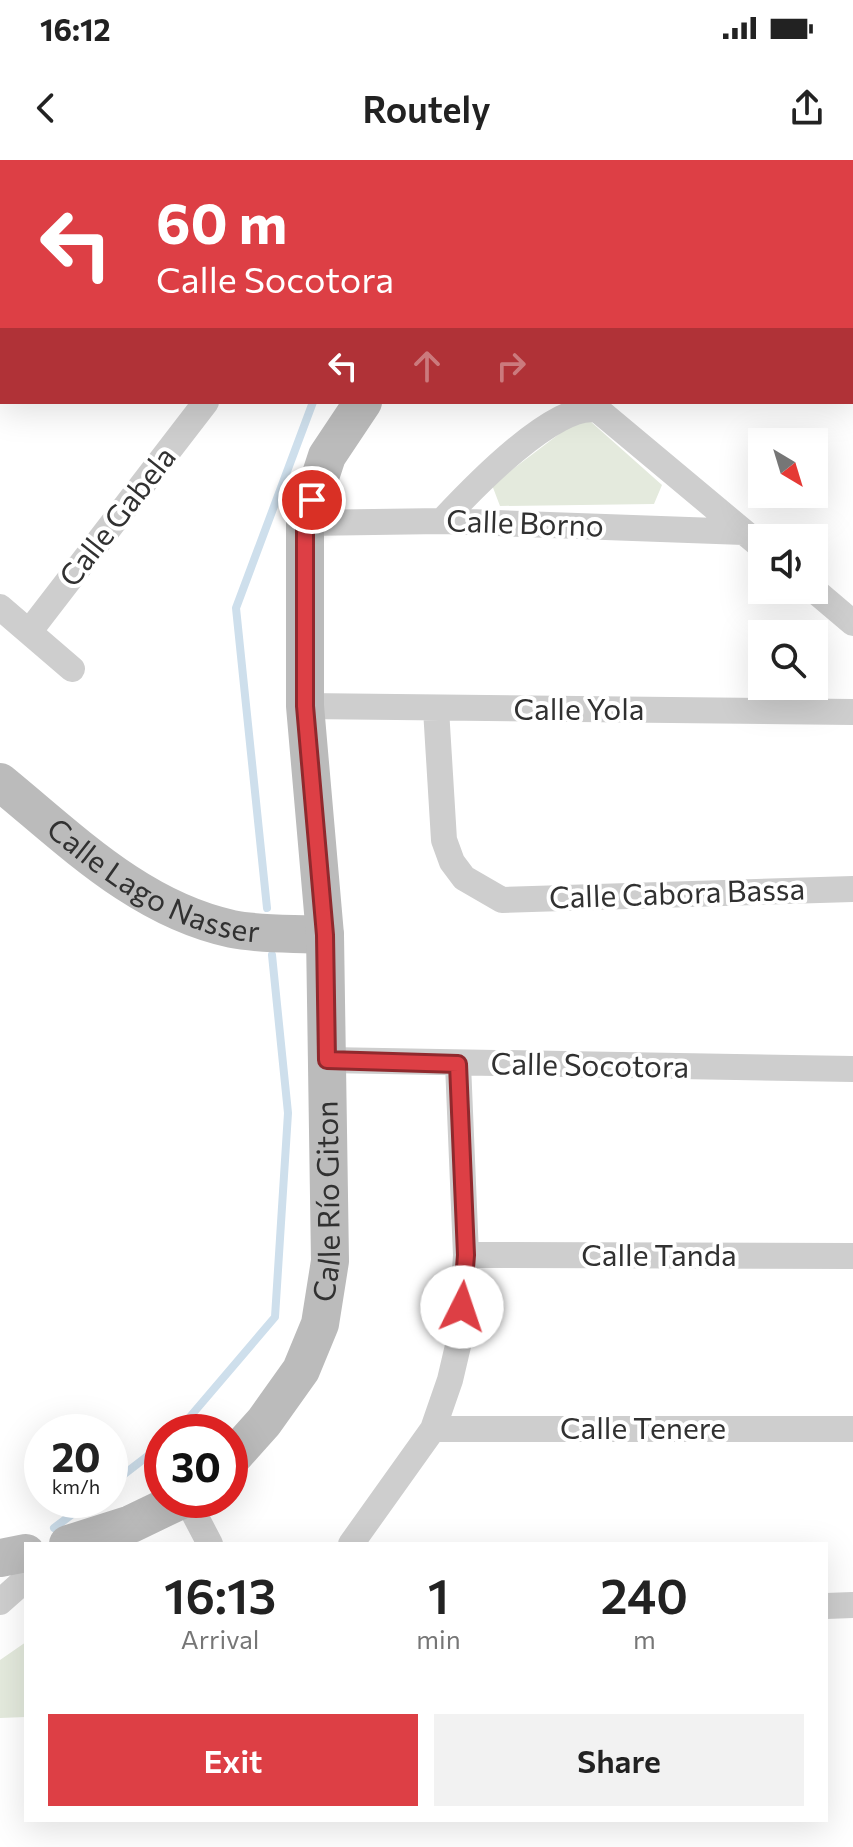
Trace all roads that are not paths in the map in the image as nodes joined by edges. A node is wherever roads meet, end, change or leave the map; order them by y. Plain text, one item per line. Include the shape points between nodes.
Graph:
1 (204, 404) edge
2 (362, 404) edge
3 (442, 521) junction
4 (305, 523) junction
5 (748, 535) edge
6 (748, 539) edge
7 (828, 602) edge
8 (0, 607) edge
9 (853, 623) edge
10 (29, 632) junction
11 (72, 669) dead end
12 (305, 706) junction
13 (436, 709) junction
14 (853, 712) edge
15 (0, 782) edge
16 (853, 889) edge
17 (325, 935) junction
18 (327, 1060) junction
19 (458, 1064) junction
20 (853, 1069) edge
21 (466, 1255) junction
22 (853, 1256) edge
23 (433, 1429) junction
24 (853, 1429) edge
25 (248, 1440) edge
26 (144, 1518) edge
27 (195, 1518) edge
28 (74, 1542) edge
29 (209, 1542) edge
30 (352, 1542) edge
31 (24, 1553) edge
32 (0, 1558) edge
33 (24, 1581) edge
34 (0, 1602) edge
35 (853, 1605) edge
36 (828, 1606) edge

1 - 10 street, Calle Gabela
2 - 4 street, Calle Río Giton via 327,456
3 - 4 street, Calle Borno
3 - 5 street via 498,464 565,415 589,408 598,410
3 - 6 street, Calle Borno
4 - 12 street, Calle Río Giton
7 - 9 street
8 - 10 street
10 - 11 street
12 - 13 street, Calle Yola
12 - 17 street, Calle Río Giton
13 - 14 street, Calle Yola
13 - 16 street, Calle Cabora Bassa via 444,840 464,878 502,900
15 - 17 street, Calle Lago Nasser via 127,886 179,912 233,929
17 - 18 street, Calle Río Giton
18 - 19 street, Calle Socotora
18 - 25 street, Calle Río Giton via 330,1261 320,1324 301,1370
19 - 20 street, Calle Socotora
19 - 21 street
21 - 22 street, Calle Tanda
21 - 23 street via 461,1333
23 - 24 street, Calle Tenere
23 - 30 street
26 - 28 street
27 - 29 street
31 - 32 street
33 - 34 street
35 - 36 street

